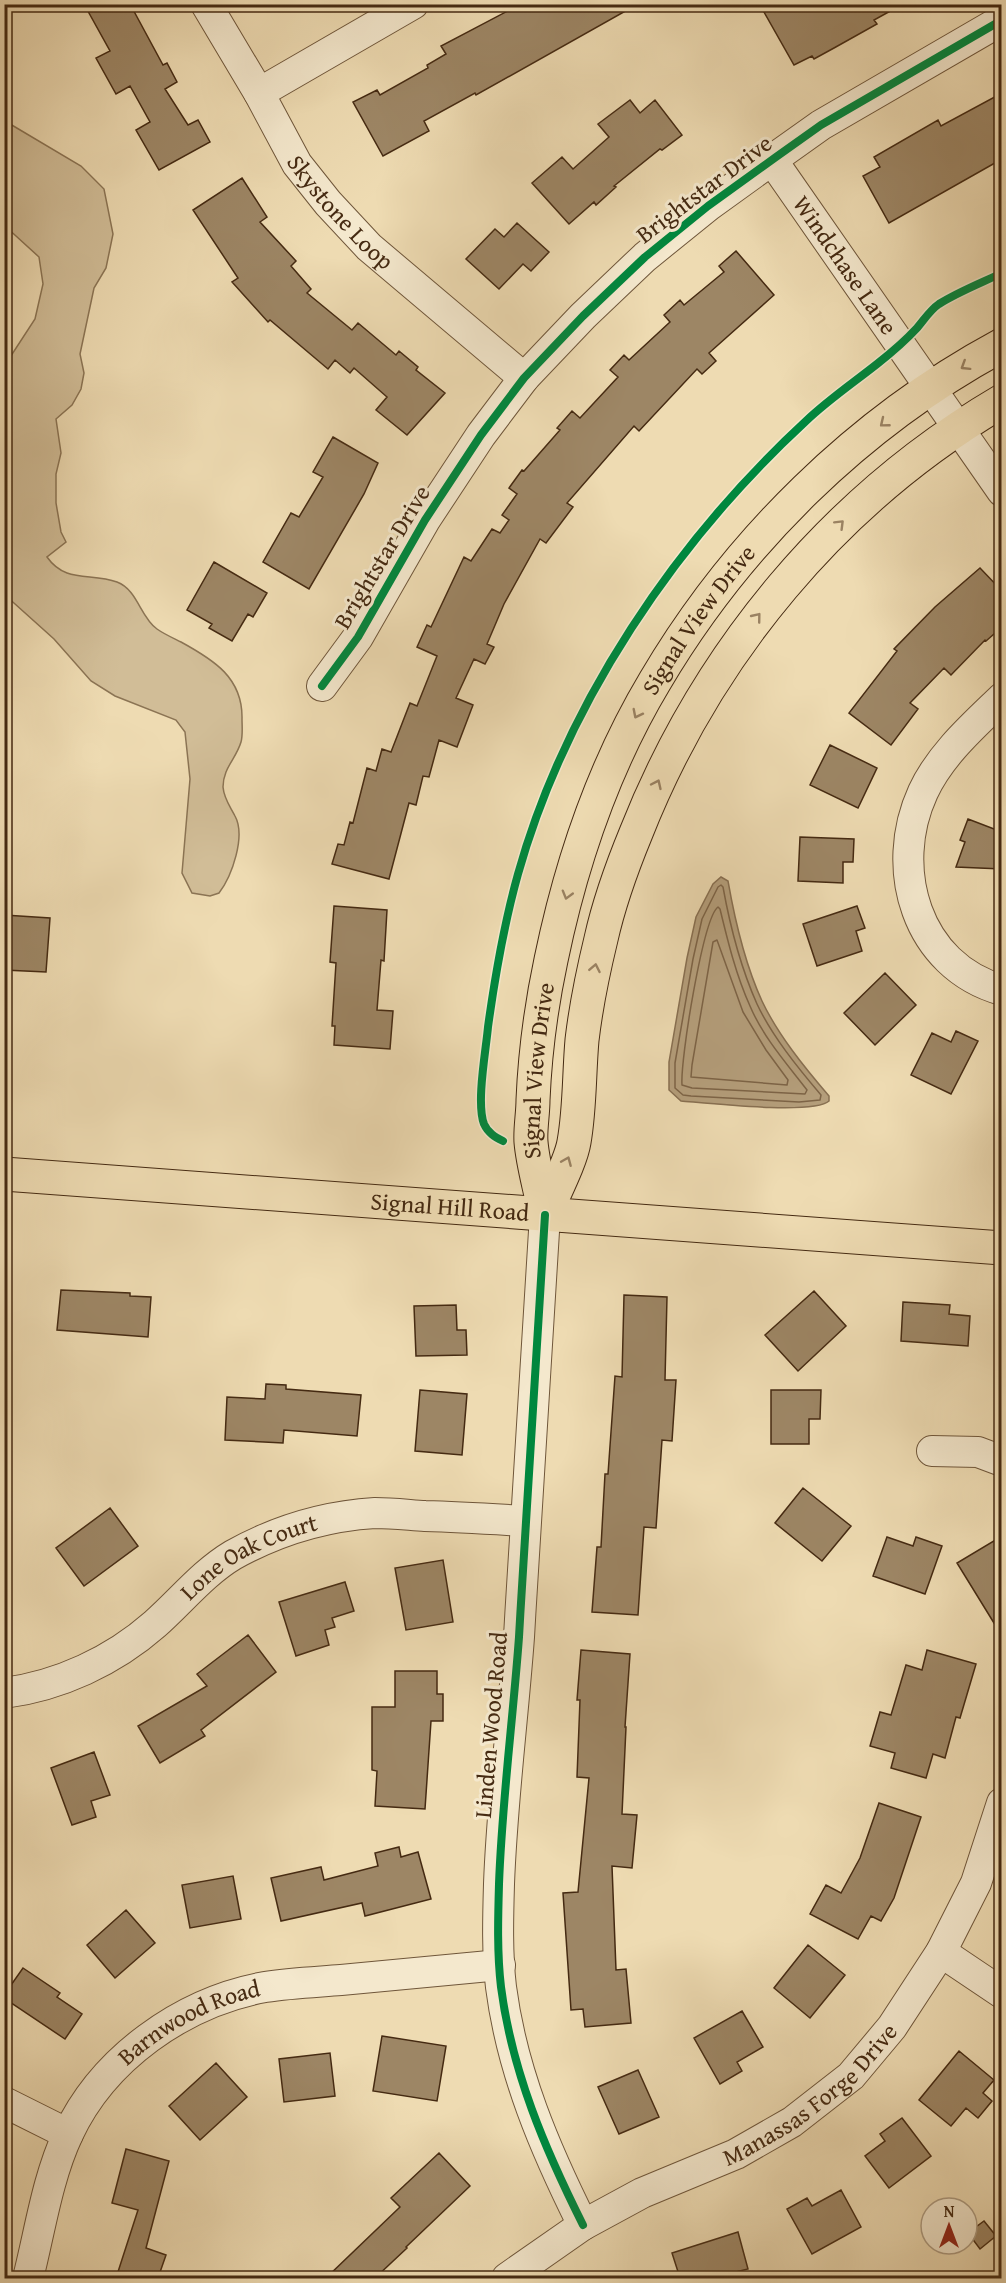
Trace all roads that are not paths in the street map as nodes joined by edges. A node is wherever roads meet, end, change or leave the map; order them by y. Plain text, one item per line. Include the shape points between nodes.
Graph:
1 (206, 4) edge
2 (413, 4) edge
3 (1002, 20) edge
4 (259, 93) junction
5 (772, 160) junction
6 (1002, 345) edge
7 (524, 378) junction
8 (931, 388) junction
9 (1002, 401) edge
10 (958, 428) junction
11 (1002, 491) edge
12 (322, 687) dead end
13 (1002, 698) edge
14 (1002, 990) edge
15 (4, 1174) edge
16 (545, 1215) junction
17 (1002, 1248) edge
18 (932, 1451) dead end
19 (1002, 1461) edge
20 (525, 1521) junction
21 (4, 1693) edge
22 (1002, 1803) edge
23 (941, 1952) junction
24 (500, 1965) junction
25 (1002, 1993) edge
26 (4, 2102) edge
27 (68, 2134) junction
28 (583, 2225) junction
29 (28, 2278) edge
30 (507, 2278) edge

1 - 4 street, Skystone Loop
2 - 4 street
3 - 5 street, Brightstar Drive via 822,125
4 - 7 street, Skystone Loop via 297,164 328,203 369,247
5 - 7 street, Brightstar Drive via 645,257
5 - 8 street, Windchase Lane
6 -> 8 main road, Signal View Drive
7 - 12 street, Brightstar Drive via 425,520 358,637
8 - 10 street, Windchase Lane
8 -> 16 main road, Signal View Drive via 835,463 744,555 654,681 624,740 597,800 567,894 542,1003 531,1142
9 - 10 main road, Signal View Drive
10 - 11 street, Windchase Lane
16 -> 10 main road, Signal View Drive via 574,1144 582,1040 601,938 618,878 677,741 745,633 799,566 852,512
13 - 14 street via 942,761 923,791 915,816 908,871 913,901 927,934 967,975
15 - 16 main road, Signal Hill Road
16 - 17 main road, Signal Hill Road
16 - 20 street, Linden Wood Road
18 - 19 street via 978,1452
20 - 21 street, Lone Oak Court via 376,1513 332,1518 288,1530 231,1557 192,1587 137,1639 103,1661 73,1676 25,1691
20 - 24 street, Linden Wood Road via 501,1828
22 - 23 street, Manassas Forge Drive via 975,1883
23 - 25 street
23 - 28 street, Manassas Forge Drive via 892,2027 835,2090 792,2122 736,2154 642,2193
24 - 27 street, Barnwood Road via 264,1987 222,2000 190,2013 117,2063
24 - 28 street, Linden Wood Road via 505,2011 535,2121
26 - 27 street
27 - 29 street, Barnwood Road via 55,2166
28 - 30 street, Manassas Forge Drive

